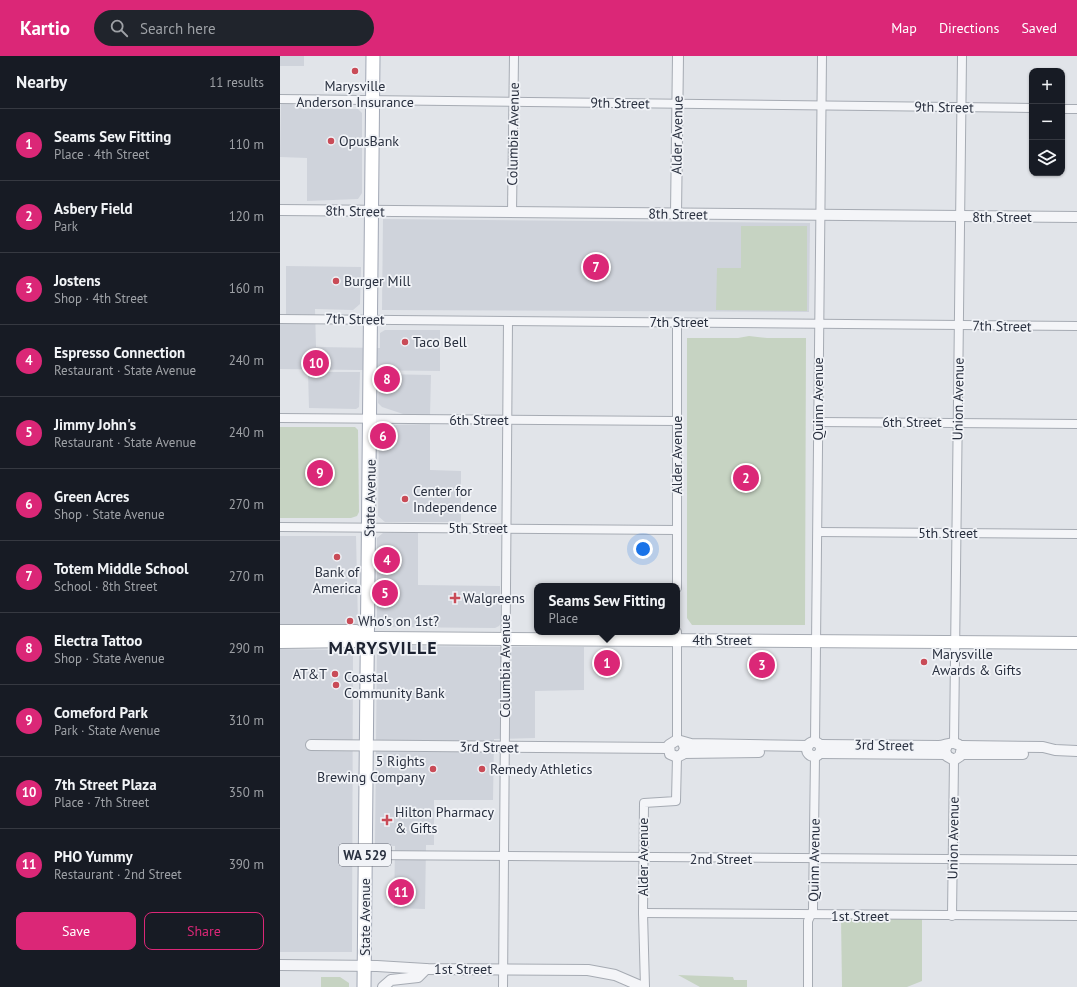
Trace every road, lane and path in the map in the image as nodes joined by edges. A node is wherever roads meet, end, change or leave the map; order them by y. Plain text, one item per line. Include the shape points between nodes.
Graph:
1 (373, 56) edge
2 (514, 56) edge
3 (678, 56) edge
4 (822, 56) edge
5 (962, 56) edge
6 (280, 99) edge
7 (373, 100) junction
8 (514, 102) junction
9 (677, 104) junction
10 (822, 105) junction
11 (962, 108) junction
12 (1029, 108) edge
13 (1065, 109) edge
14 (1077, 109) edge
15 (280, 210) edge
16 (372, 211) junction
17 (512, 213) junction
18 (676, 214) junction
19 (820, 216) junction
20 (960, 217) junction
21 (1077, 217) edge
22 (280, 318) edge
23 (371, 320) junction
24 (508, 321) junction
25 (677, 322) junction
26 (818, 323) junction
27 (959, 325) junction
28 (1077, 326) edge
29 (280, 418) edge
30 (371, 419) junction
31 (507, 420) junction
32 (677, 421) junction
33 (818, 422) junction
34 (958, 422) junction
35 (1077, 424) edge
36 (280, 527) edge
37 (370, 527) junction
38 (506, 528) junction
39 (677, 530) junction
40 (818, 532) junction
41 (957, 533) junction
42 (1077, 534) edge
43 (677, 583) edge
44 (280, 631) edge
45 (677, 636) edge
46 (367, 638) junction
47 (505, 639) junction
48 (817, 641) junction
49 (280, 642) edge
50 (955, 642) junction
51 (1077, 643) edge
52 (311, 745) dead end
53 (367, 745) junction
54 (504, 747) junction
55 (680, 748) junction
56 (814, 749) junction
57 (954, 750) junction
58 (1077, 751) edge
59 (365, 856) junction
60 (503, 857) junction
61 (643, 858) junction
62 (814, 859) junction
63 (953, 860) junction
64 (1077, 860) edge
65 (643, 913) junction
66 (811, 915) junction
67 (952, 916) junction
68 (1077, 916) edge
69 (280, 965) edge
70 (365, 966) junction
71 (426, 969) junction
72 (503, 970) junction
73 (364, 987) edge
74 (383, 987) edge
75 (503, 987) edge
76 (644, 987) edge
77 (808, 987) edge

1 - 7 main road, State Avenue
2 - 8 street, Columbia Avenue
3 - 9 street, Alder Avenue
4 - 10 street, Quinn Avenue
5 - 11 street, Union Avenue
6 - 7 street, 9th Street
7 - 8 street, 9th Street
7 - 16 main road, State Avenue
8 - 9 street, 9th Street
8 - 17 street, Columbia Avenue
9 - 10 street, 9th Street
9 - 18 street, Alder Avenue
10 - 11 street, 9th Street
10 - 19 street, Quinn Avenue
11 - 12 street, 9th Street
11 - 20 street, Union Avenue
13 - 14 street
15 - 16 street, 8th Street
16 - 17 street, 8th Street
16 - 23 main road, State Avenue
17 - 18 street, 8th Street
18 - 19 street, 8th Street
19 - 20 street, 8th Street
19 - 26 street, Quinn Avenue
20 - 21 street, 8th Street
20 - 27 street, Union Avenue
22 - 23 street, 7th Street
23 - 24 street, 7th Street
23 - 30 main road, State Avenue
24 - 25 street, 7th Street
24 - 31 street, Columbia Avenue
25 - 26 street, 7th Street
25 - 32 street, Alder Avenue
26 - 27 street, 7th Street
26 - 33 street, Quinn Avenue
27 - 28 street, 7th Street
27 - 34 street, Union Avenue
29 - 30 street, 6th Street
30 - 31 street, 6th Street
30 - 37 main road, State Avenue
31 - 32 street, 6th Street
31 - 38 street, Columbia Avenue
32 - 39 street, Alder Avenue
33 - 34 street, 6th Street
33 - 40 street, Quinn Avenue
34 - 35 street, 6th Street
34 - 41 street, Union Avenue
36 - 37 street, 5th Street
37 - 38 street, 5th Street
37 - 46 main road, State Avenue
38 - 39 street, 5th Street
38 - 47 street, Columbia Avenue
39 - 43 street, Alder Avenue
40 - 41 street, 5th Street
40 - 48 street, Quinn Avenue
41 - 42 street, 5th Street
41 - 50 street, Union Avenue
44 - 46 main road, 4th Street via 356,631
45 - 47 main road, 4th Street
45 - 48 main road, 4th Street
45 - 55 street, Alder Avenue
46 - 47 main road, 4th Street
46 - 49 main road, 4th Street via 355,641
46 - 53 main road, State Avenue / WA 529
47 - 54 street, Columbia Avenue
48 - 50 main road, 4th Street
48 - 56 street, Quinn Avenue
50 - 51 main road, 4th Street
50 - 57 street, Union Avenue
52 - 53 street, 3rd Street
53 - 54 street, 3rd Street
53 - 59 main road, State Avenue / WA 529
54 - 55 street, 3rd Street via 668,748 670,754
54 - 60 street, Columbia Avenue
55 - 56 street, 3rd Street
55 - 61 street, Alder Avenue via 676,801 644,803
56 - 57 street, 3rd Street
56 - 62 street, Quinn Avenue
57 - 58 street, 3rd Street via 1043,747
57 - 63 street, Union Avenue
59 - 60 street, 2nd Street
59 - 70 main road, State Avenue / WA 529
60 - 61 street, 2nd Street
60 - 72 street, Columbia Avenue
61 - 62 street, 2nd Street
61 - 65 street, Alder Avenue
62 - 63 street, 2nd Street
62 - 66 street, Quinn Avenue
63 - 64 street, 2nd Street
63 - 67 street, Union Avenue
65 - 66 street, 1st Street
65 - 76 street, Alder Avenue
66 - 67 street, 1st Street
66 - 77 street, Quinn Avenue via 808,921
67 - 68 street, 1st Street
69 - 70 street, 1st Street
70 - 71 street, 1st Street
70 - 73 main road, State Avenue / WA 529
71 - 72 street, 1st Street
71 - 74 street via 418,977 391,980
72 - 75 street, Columbia Avenue
72 - 76 street, 1st Street via 588,970 615,975

